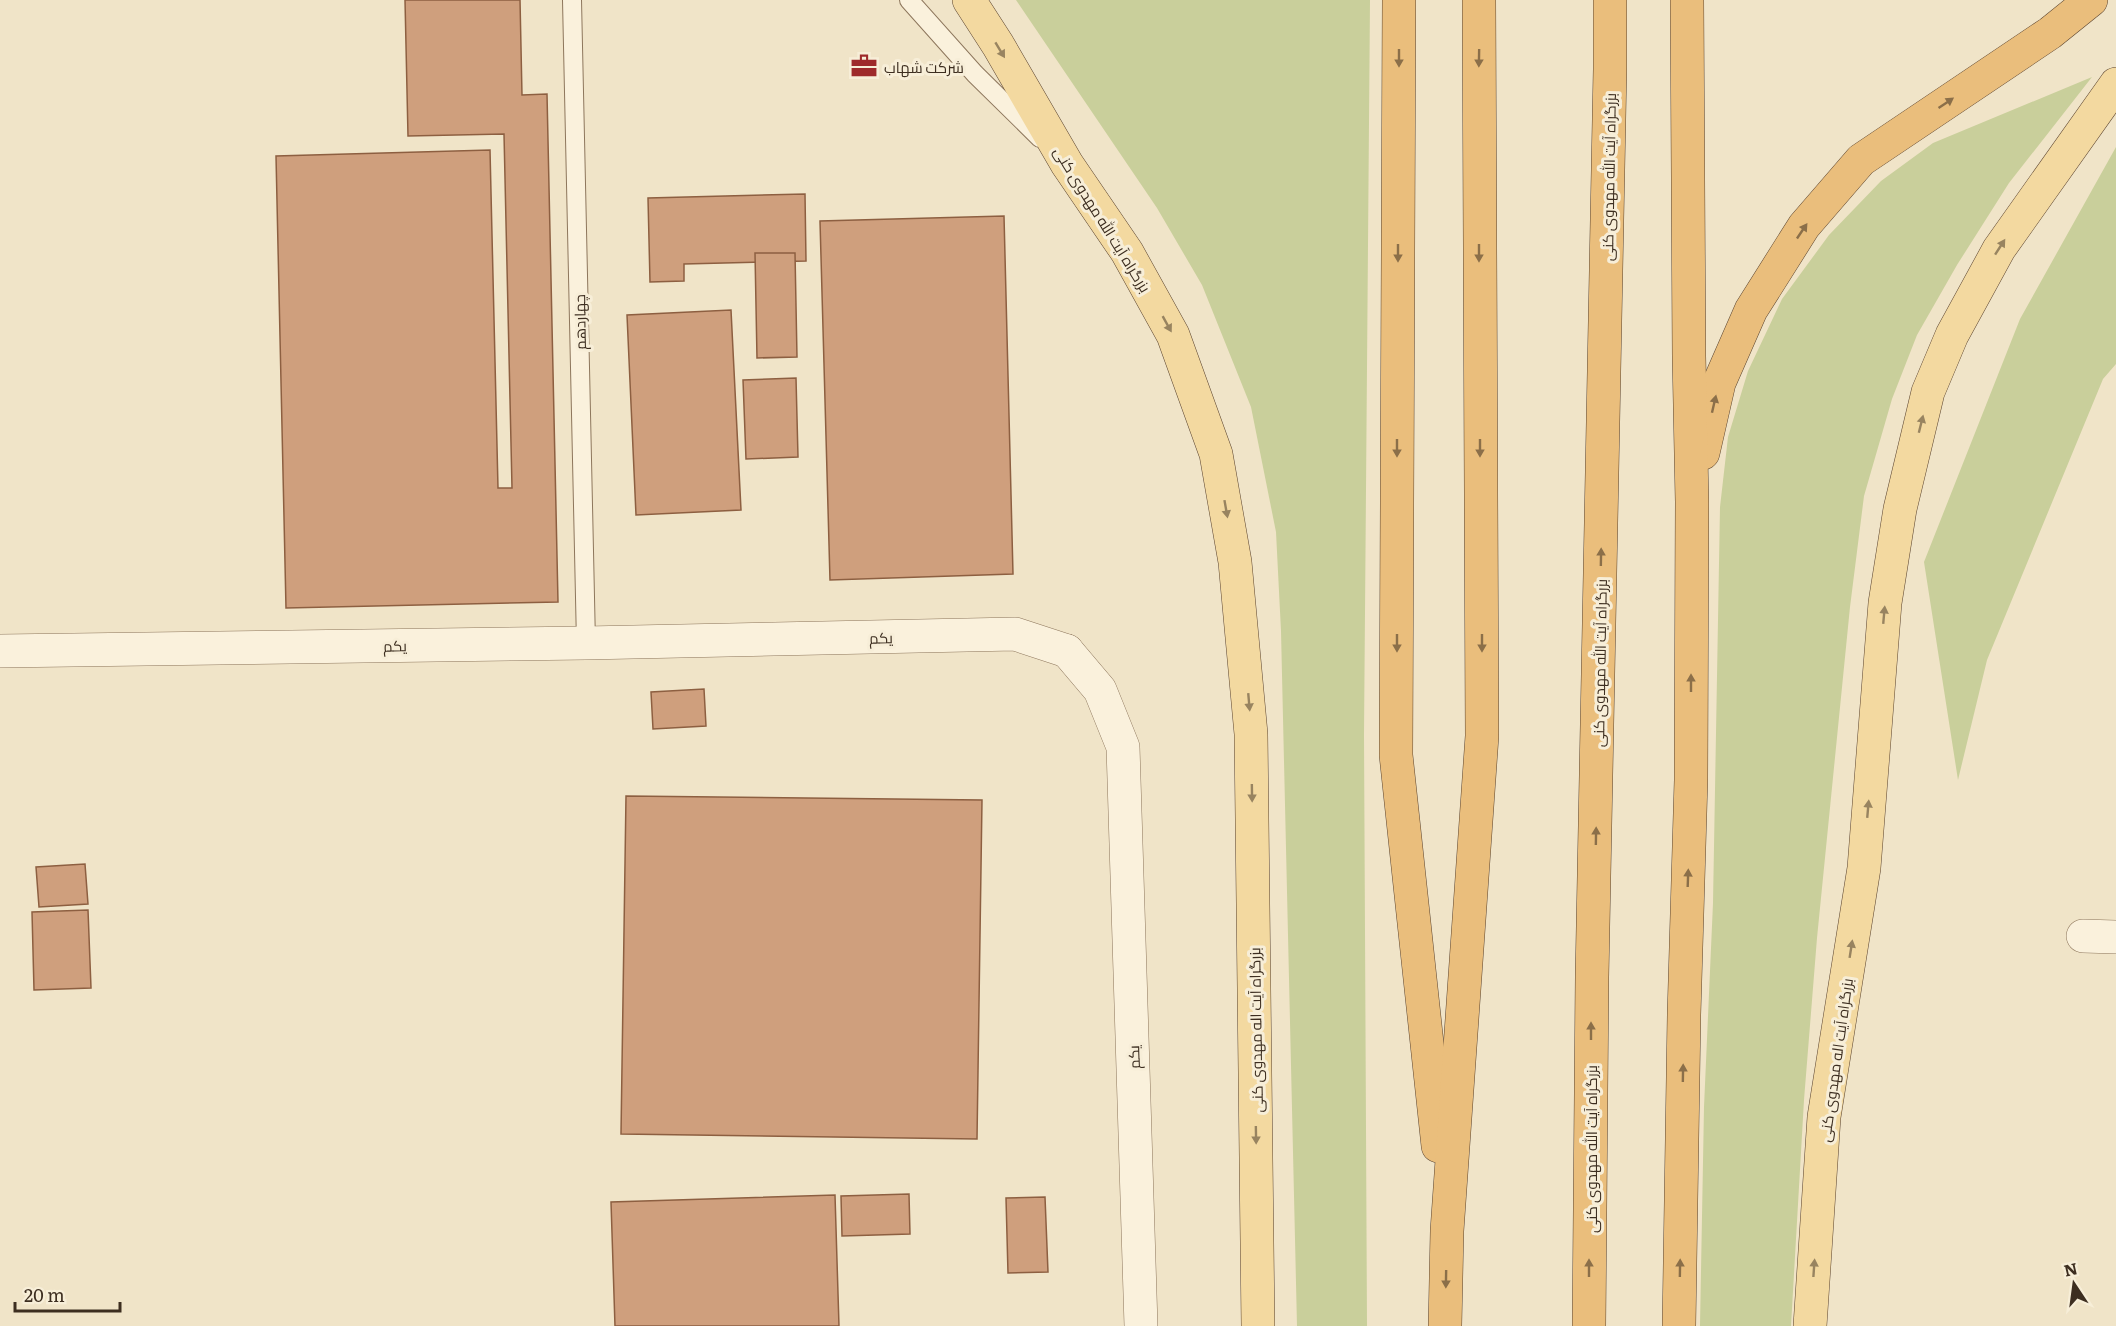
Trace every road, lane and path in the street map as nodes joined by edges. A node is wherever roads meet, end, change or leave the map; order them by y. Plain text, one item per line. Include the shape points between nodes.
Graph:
1 (572, 0) edge
2 (909, 0) edge
3 (969, 0) edge
4 (1399, 0) edge
5 (1479, 0) edge
6 (1610, 0) edge
7 (1687, 0) edge
8 (2091, 0) edge
9 (2116, 84) edge
10 (1066, 164) junction
11 (1692, 502) junction
12 (586, 643) junction
13 (0, 651) edge
14 (1251, 734) joint
15 (2083, 936) dead end
16 (2116, 937) edge
17 (1447, 1231) junction
18 (1141, 1326) edge
19 (1258, 1326) edge
20 (1445, 1326) edge
21 (1589, 1326) edge
22 (1679, 1326) edge
23 (1810, 1326) edge

1 - 12 lane, چهاردهم
2 - 10 lane via 975,74
3 -> 10 main road, بزرگراه آیت الله مهدوی کنی
4 -> 17 highway via 1396,756
5 -> 17 highway via 1482,736
21 -> 6 highway, بزرگراه آیت الله مهدوی کنی
7 - 11 highway
11 -> 8 highway via 1719,383 1751,310 1804,226 1861,160 2050,33
23 -> 9 main road, بزرگراه آیت اله مهدوی کنی via 1824,1117 1864,868 1885,603 1900,509 1928,392 1952,335 1998,249
10 -> 14 main road, بزرگراه آیت الله مهدوی کنی via 1127,252 1173,335 1216,454 1235,562
22 -> 11 highway via 1691,780
12 - 13 street, یکم
12 - 18 street, یکم via 1015,634 1067,651 1100,690 1123,747
14 -> 19 main road, بزرگراه آیت اله مهدوی کنی
15 - 16 street
17 -> 20 highway

